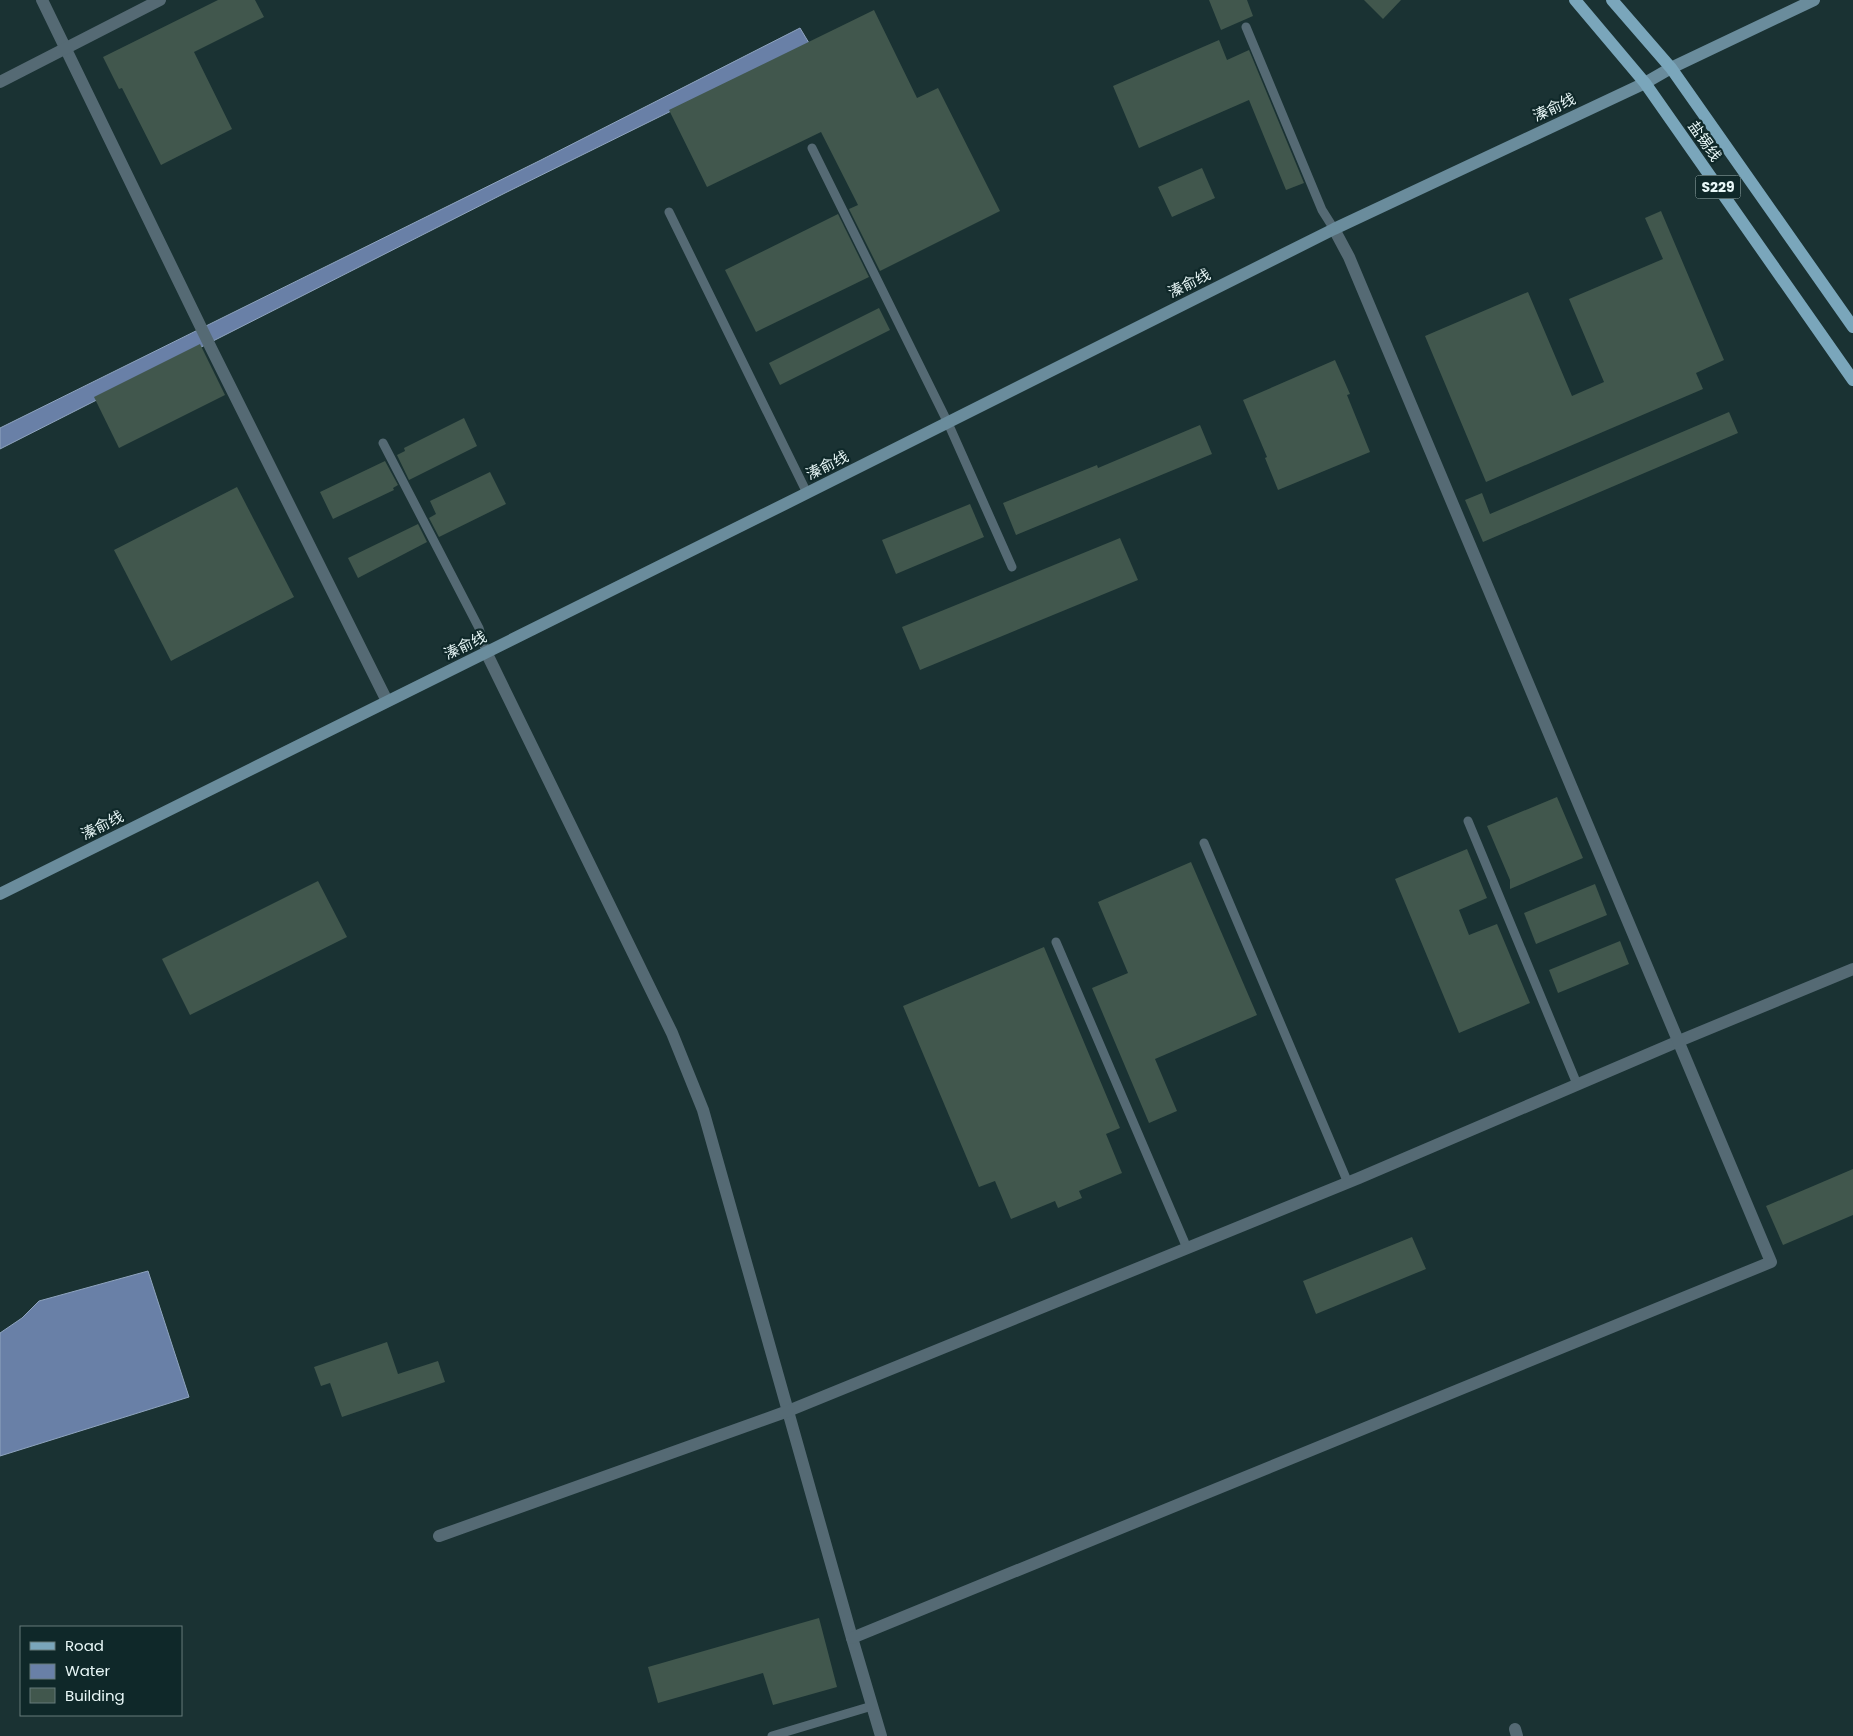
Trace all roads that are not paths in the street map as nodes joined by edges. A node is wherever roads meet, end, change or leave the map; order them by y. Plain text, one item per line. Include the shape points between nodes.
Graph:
1 (42, 0) edge
2 (160, 0) edge
3 (1575, 0) edge
4 (1612, 0) edge
5 (1813, 0) edge
6 (1246, 27) dead end
7 (66, 48) junction
8 (1670, 68) junction
9 (0, 82) edge
10 (1645, 83) junction
11 (812, 148) dead end
12 (669, 212) dead end
13 (1334, 229) junction
14 (1853, 327) edge
15 (1853, 380) edge
16 (948, 423) junction
17 (383, 443) dead end
18 (808, 493) junction
19 (1012, 567) dead end
20 (486, 652) junction
21 (387, 701) junction
22 (1468, 821) dead end
23 (1204, 843) dead end
24 (0, 894) edge
25 (1056, 942) dead end
26 (1853, 969) edge
27 (1679, 1041) junction
28 (1577, 1084) junction
29 (1348, 1182) junction
30 (1188, 1248) junction
31 (788, 1411) junction
32 (439, 1536) dead end
33 (852, 1638) junction
34 (872, 1706) junction
35 (772, 1736) edge
36 (881, 1736) edge

1 - 7 street
2 - 7 street
3 - 10 main road, 盐锡线 / S229
4 - 8 main road, 盐锡线 / S229
5 - 8 main road, 溱俞线
6 - 13 lane via 1322,210
7 - 9 street
7 - 21 street
8 - 10 main road, 溱俞线
8 - 14 main road, 盐锡线 / S229
10 - 13 main road, 溱俞线
10 - 15 main road, 盐锡线 / S229
11 - 16 lane
12 - 18 lane
13 - 16 main road, 溱俞线
13 - 27 street via 1353,267
16 - 18 main road, 溱俞线
16 - 19 lane
17 - 20 lane via 479,628
18 - 20 main road, 溱俞线
20 - 21 main road, 溱俞线
20 - 31 street via 672,1033 704,1110
21 - 24 main road, 溱俞线
22 - 28 lane
23 - 29 lane
25 - 30 lane
26 - 27 street
27 - 28 street
27 - 33 street via 1771,1262
28 - 29 street
29 - 30 street
30 - 31 street
31 - 32 street
31 - 33 street
33 - 34 street
34 - 35 lane
34 - 36 street

